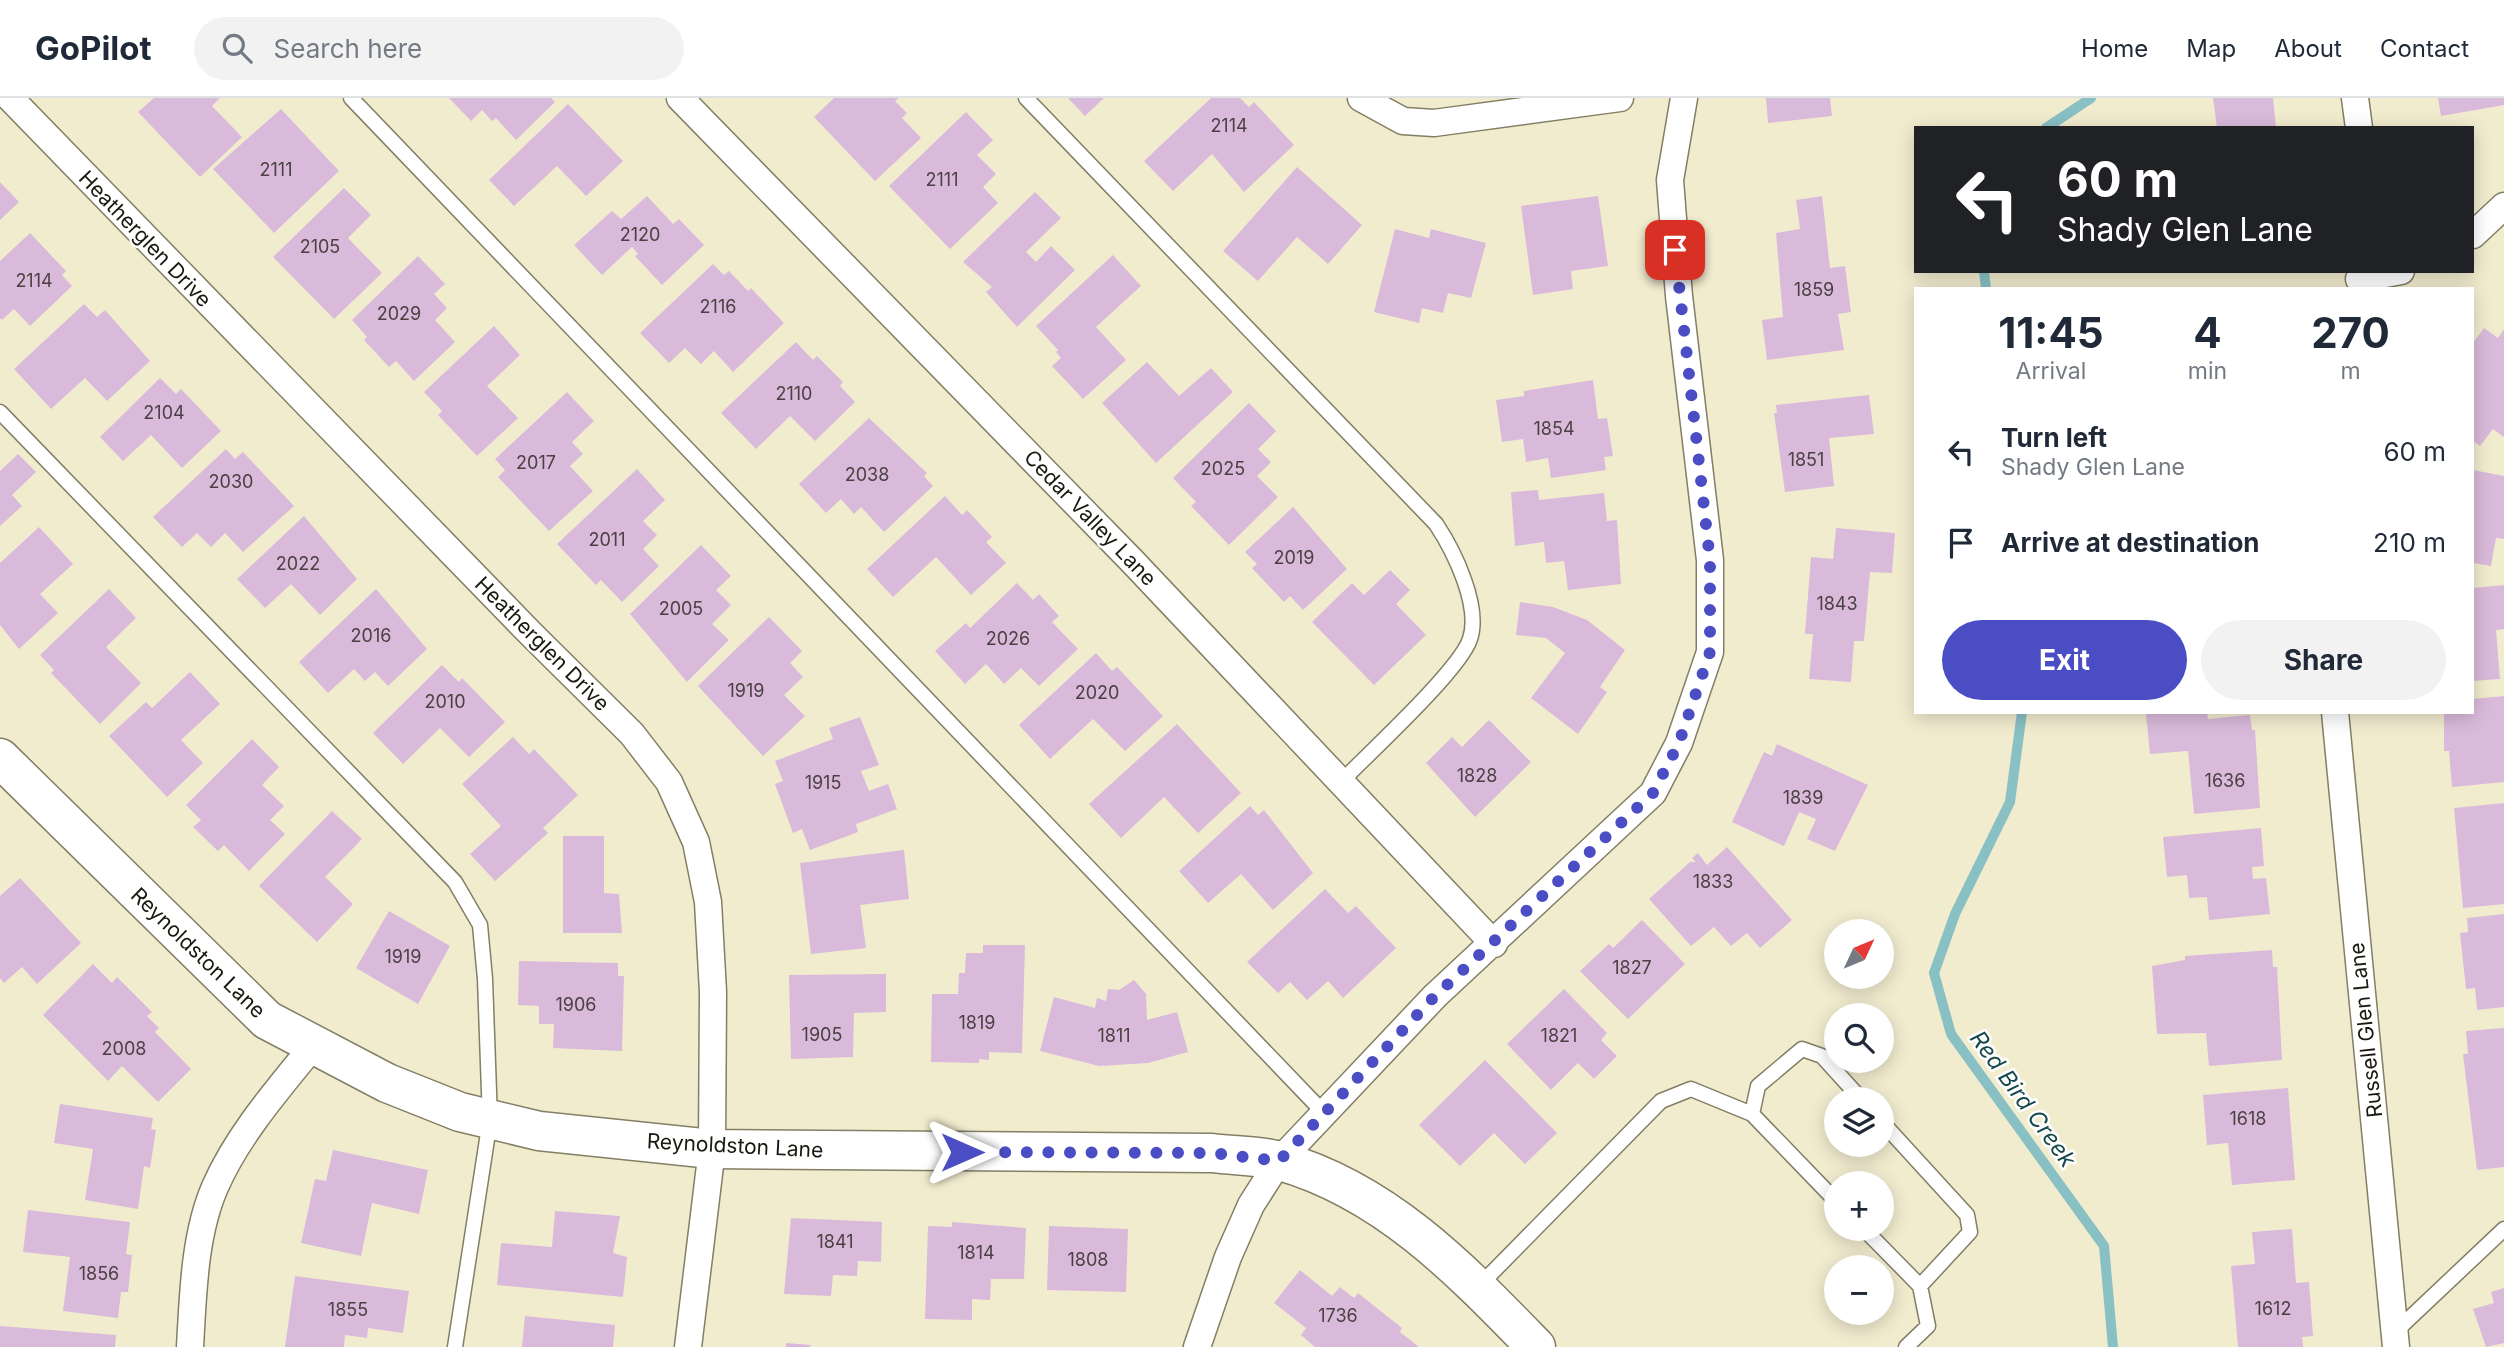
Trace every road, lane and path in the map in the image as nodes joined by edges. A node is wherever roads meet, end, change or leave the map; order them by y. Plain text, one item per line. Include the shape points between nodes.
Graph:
1 (10, 98) edge
2 (351, 98) edge
3 (680, 98) edge
4 (1026, 98) edge
5 (1361, 98) edge
6 (1620, 98) edge
7 (1684, 98) edge
8 (2355, 98) edge
9 (2359, 126) edge
10 (2504, 206) edge
11 (2474, 234) edge
12 (2391, 273) edge
13 (2358, 280) edge
14 (0, 412) edge
15 (2335, 714) edge
16 (0, 758) edge
17 (1341, 782) junction
18 (1494, 944) junction
19 (313, 1045) junction
20 (1850, 1087) edge
21 (1324, 1113) junction
22 (1752, 1114) junction
23 (490, 1119) junction
24 (1894, 1135) edge
25 (712, 1149) junction
26 (1279, 1161) junction
27 (1824, 1189) edge
28 (2504, 1229) edge
29 (1876, 1241) edge
30 (1920, 1286) junction
31 (1478, 1287) junction
32 (2395, 1340) edge
33 (190, 1347) edge
34 (455, 1347) edge
35 (688, 1347) edge
36 (1198, 1347) edge
37 (1536, 1347) edge
38 (1906, 1347) edge

1 - 25 street, Heatherglen Drive via 632,734 669,782 696,842 708,902
2 - 21 lane
3 - 17 street, Cedar Valley Lane
4 - 17 lane via 1436,524 1455,552 1471,609 1471,639 1456,662
5 - 6 street via 1403,121 1434,123
7 - 18 street via 1670,180 1710,560 1710,652 1679,743 1653,793
8 - 9 street
10 - 11 street
12 - 13 street
14 - 23 lane via 455,882 480,925
15 - 32 street, Russell Glen Lane
16 - 19 street, Reynoldston Lane via 267,1020
17 - 18 street, Cedar Valley Lane
18 - 21 street via 1435,996
19 - 23 street, Reynoldston Lane via 387,1083
19 - 33 street via 274,1094 215,1187 197,1262
20 - 22 lane via 1822,1056 1801,1049 1758,1086
21 - 26 street
22 - 27 lane
22 - 31 lane via 1691,1089 1661,1101
23 - 25 street, Reynoldston Lane via 539,1131
23 - 34 lane
24 - 30 lane via 1967,1214 1970,1232
25 - 26 street, Reynoldston Lane via 1212,1153
25 - 35 street, Heatherglen Drive
26 - 31 street, Reynoldston Lane via 1342,1185 1399,1219
26 - 36 street via 1251,1205 1227,1257
28 - 32 lane
29 - 30 lane
30 - 38 lane via 1928,1326
31 - 37 street, Reynoldston Lane

